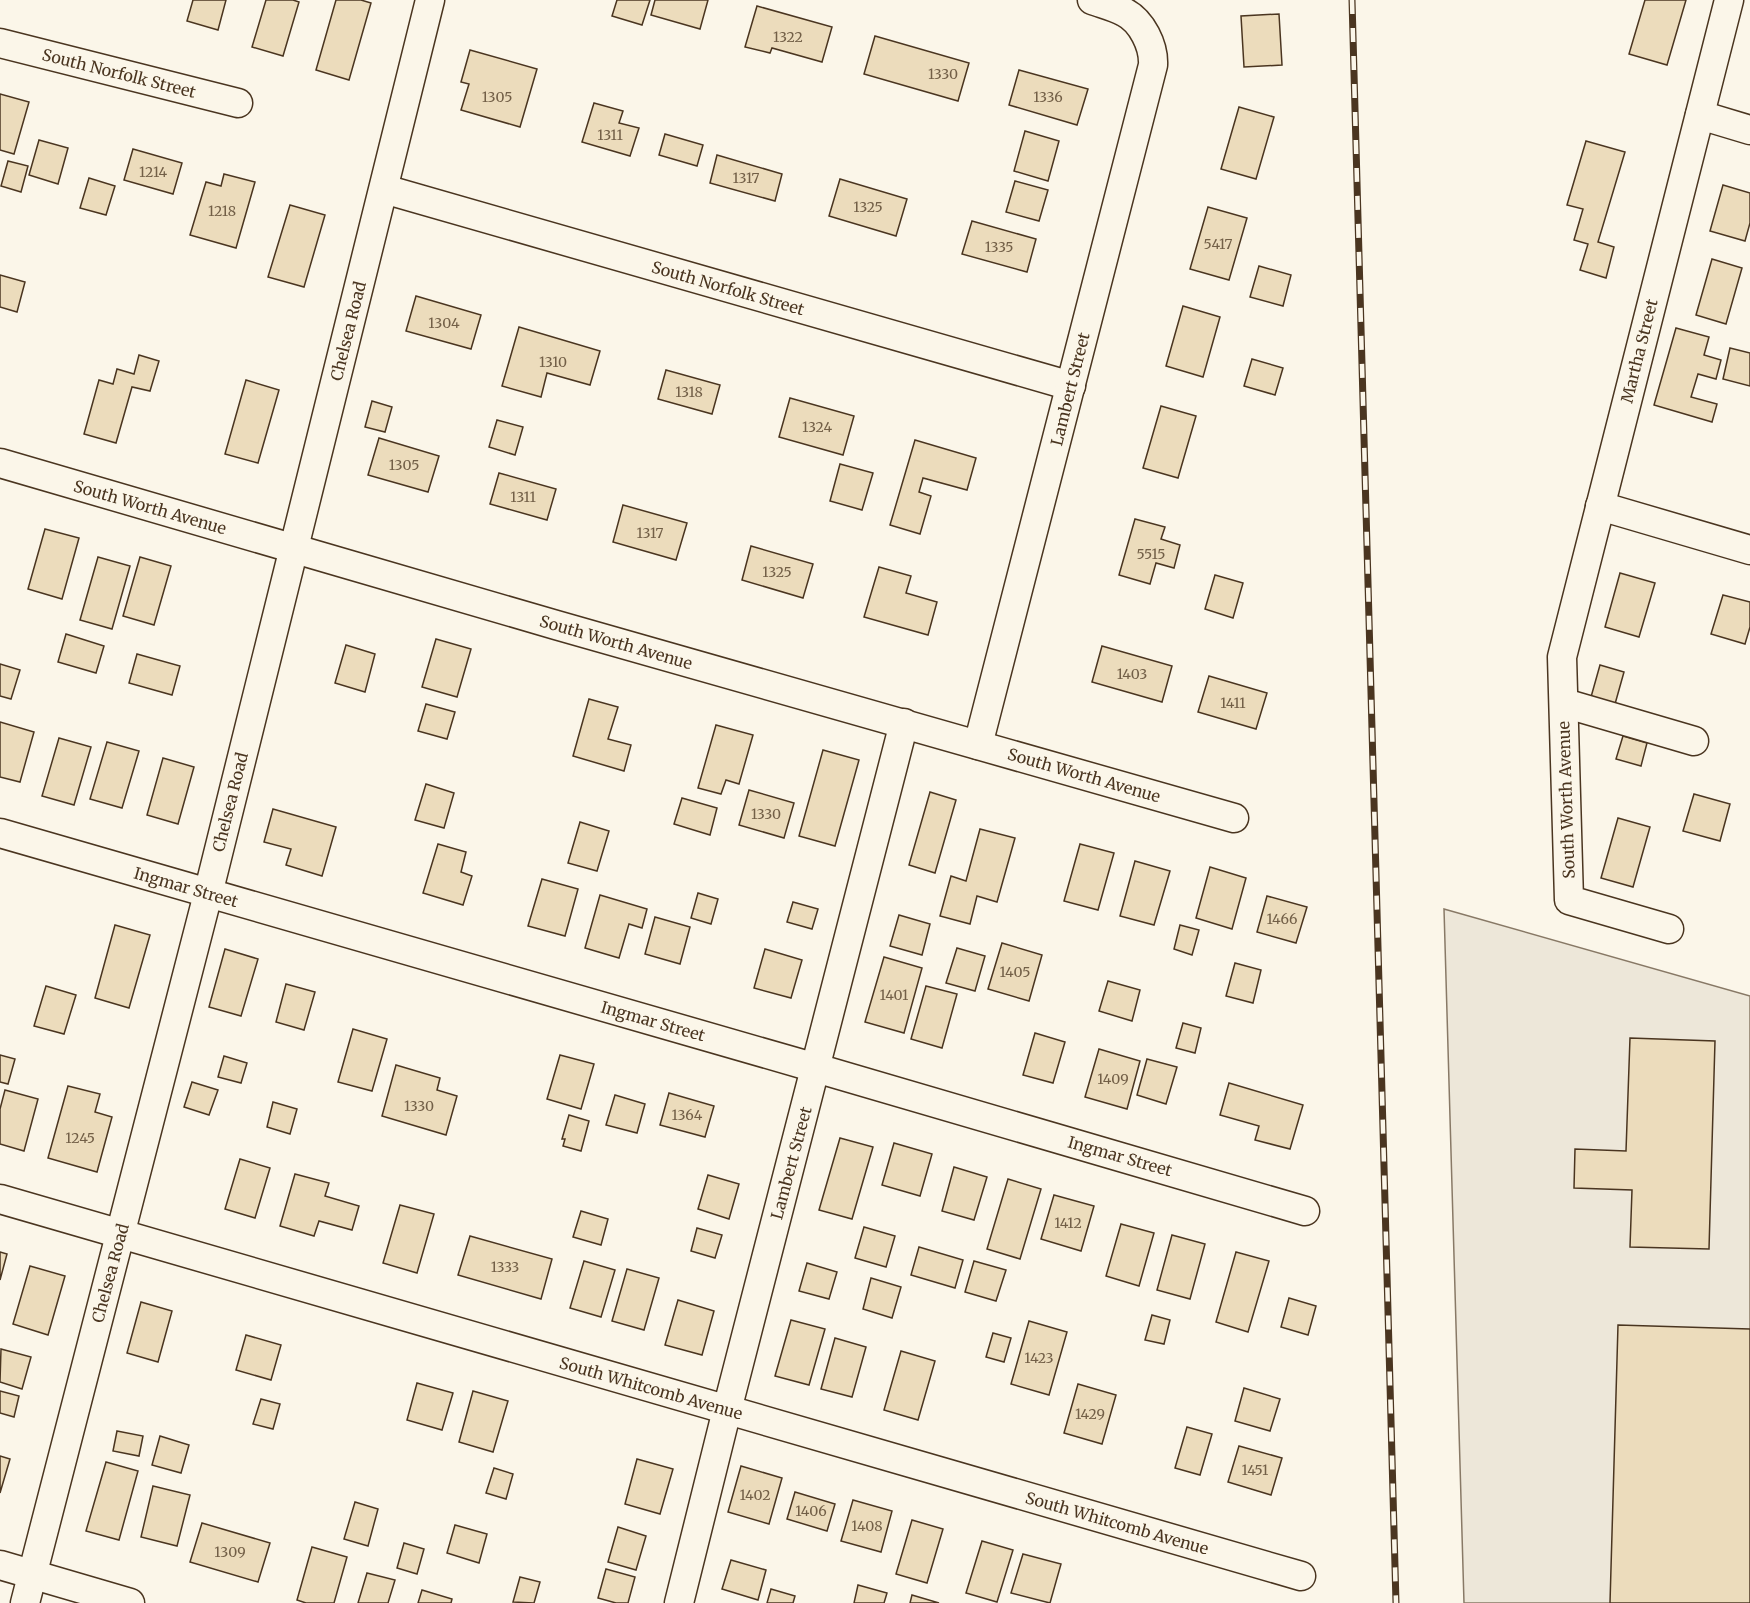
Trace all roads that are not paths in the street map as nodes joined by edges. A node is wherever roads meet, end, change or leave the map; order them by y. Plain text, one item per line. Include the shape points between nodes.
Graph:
1 (430, 0) edge
2 (1092, 0) edge
3 (1729, 0) edge
4 (0, 43) edge
5 (238, 103) dead end
6 (1700, 115) junction
7 (1750, 130) edge
8 (384, 189) junction
9 (1071, 386) junction
10 (0, 463) edge
11 (1600, 506) junction
12 (294, 549) junction
13 (1750, 550) edge
14 (1564, 703) junction
15 (904, 723) junction
16 (1694, 741) dead end
17 (978, 745) junction
18 (1234, 819) dead end
19 (0, 833) edge
20 (208, 894) junction
21 (1669, 929) dead end
22 (816, 1068) junction
23 (0, 1199) edge
24 (1305, 1210) dead end
25 (121, 1233) junction
26 (727, 1410) junction
27 (0, 1565) edge
28 (32, 1574) junction
29 (1301, 1576) dead end
30 (25, 1603) edge
31 (130, 1603) edge
32 (679, 1603) edge

1 - 8 street, Chelsea Road
2 - 9 street, Lambert Street via 1126,13 1144,33 1154,57
3 - 6 street, Martha Street
4 - 5 street, South Norfolk Street
6 - 7 street
6 - 11 street, Martha Street
8 - 9 street, South Norfolk Street
8 - 12 street, Chelsea Road
9 - 17 street, Lambert Street
10 - 12 street, South Worth Avenue
11 - 13 street
11 - 14 street, Martha Street via 1562,657
12 - 15 street, South Worth Avenue
12 - 20 street, Chelsea Road
14 - 16 street
14 - 21 street, South Worth Avenue via 1569,900
15 - 17 street, South Worth Avenue
15 - 22 street, Lambert Street
17 - 18 street, South Worth Avenue
19 - 20 street, Ingmar Street
20 - 22 street, Ingmar Street
20 - 25 street, Chelsea Road
22 - 24 street, Ingmar Street
22 - 26 street, Lambert Street
23 - 25 street, South Whitcomb Avenue
25 - 26 street, South Whitcomb Avenue
25 - 28 street, Chelsea Road
26 - 29 street, South Whitcomb Avenue
26 - 32 street, Lambert Street
27 - 28 street
28 - 30 street, Chelsea Road
28 - 31 street

